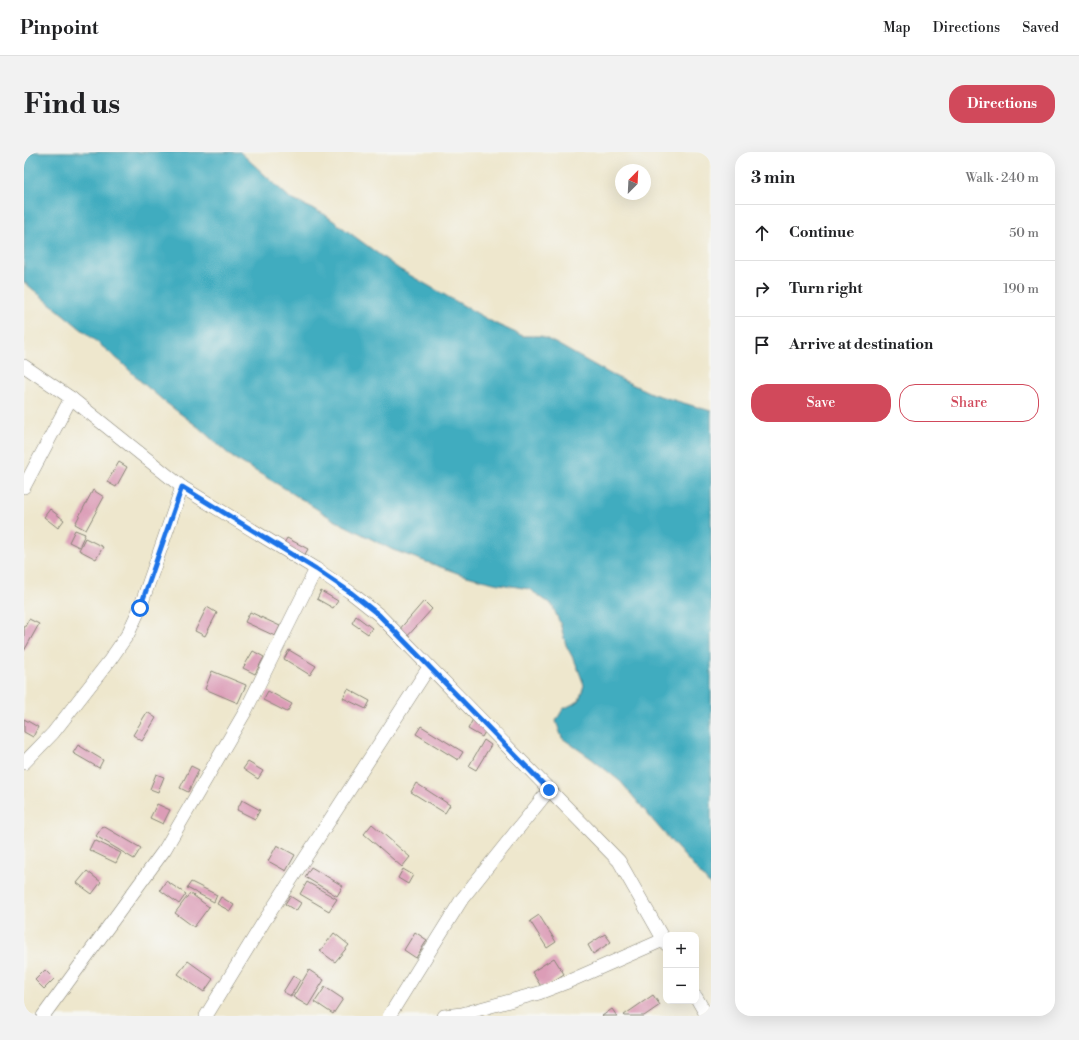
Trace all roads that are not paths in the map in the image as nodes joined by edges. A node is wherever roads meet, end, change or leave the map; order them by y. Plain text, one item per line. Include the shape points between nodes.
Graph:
1 (24, 366) edge
2 (72, 398) junction
3 (24, 487) edge
4 (182, 487) junction
5 (316, 569) junction
6 (429, 667) junction
7 (24, 763) edge
8 (549, 790) junction
9 (663, 938) edge
10 (663, 943) edge
11 (699, 1003) edge
12 (704, 1014) edge
13 (43, 1016) edge
14 (206, 1016) edge
15 (389, 1016) edge
16 (444, 1016) edge

1 - 2 street
2 - 3 street
2 - 4 street
4 - 5 street
4 - 7 street via 140,608 128,634 53,733
5 - 6 street via 379,615
5 - 13 street via 245,712 165,849
6 - 8 street
6 - 14 street via 262,923
8 - 9 street via 619,861
8 - 15 street via 462,899
10 - 16 street via 539,993 462,1014
11 - 12 street

